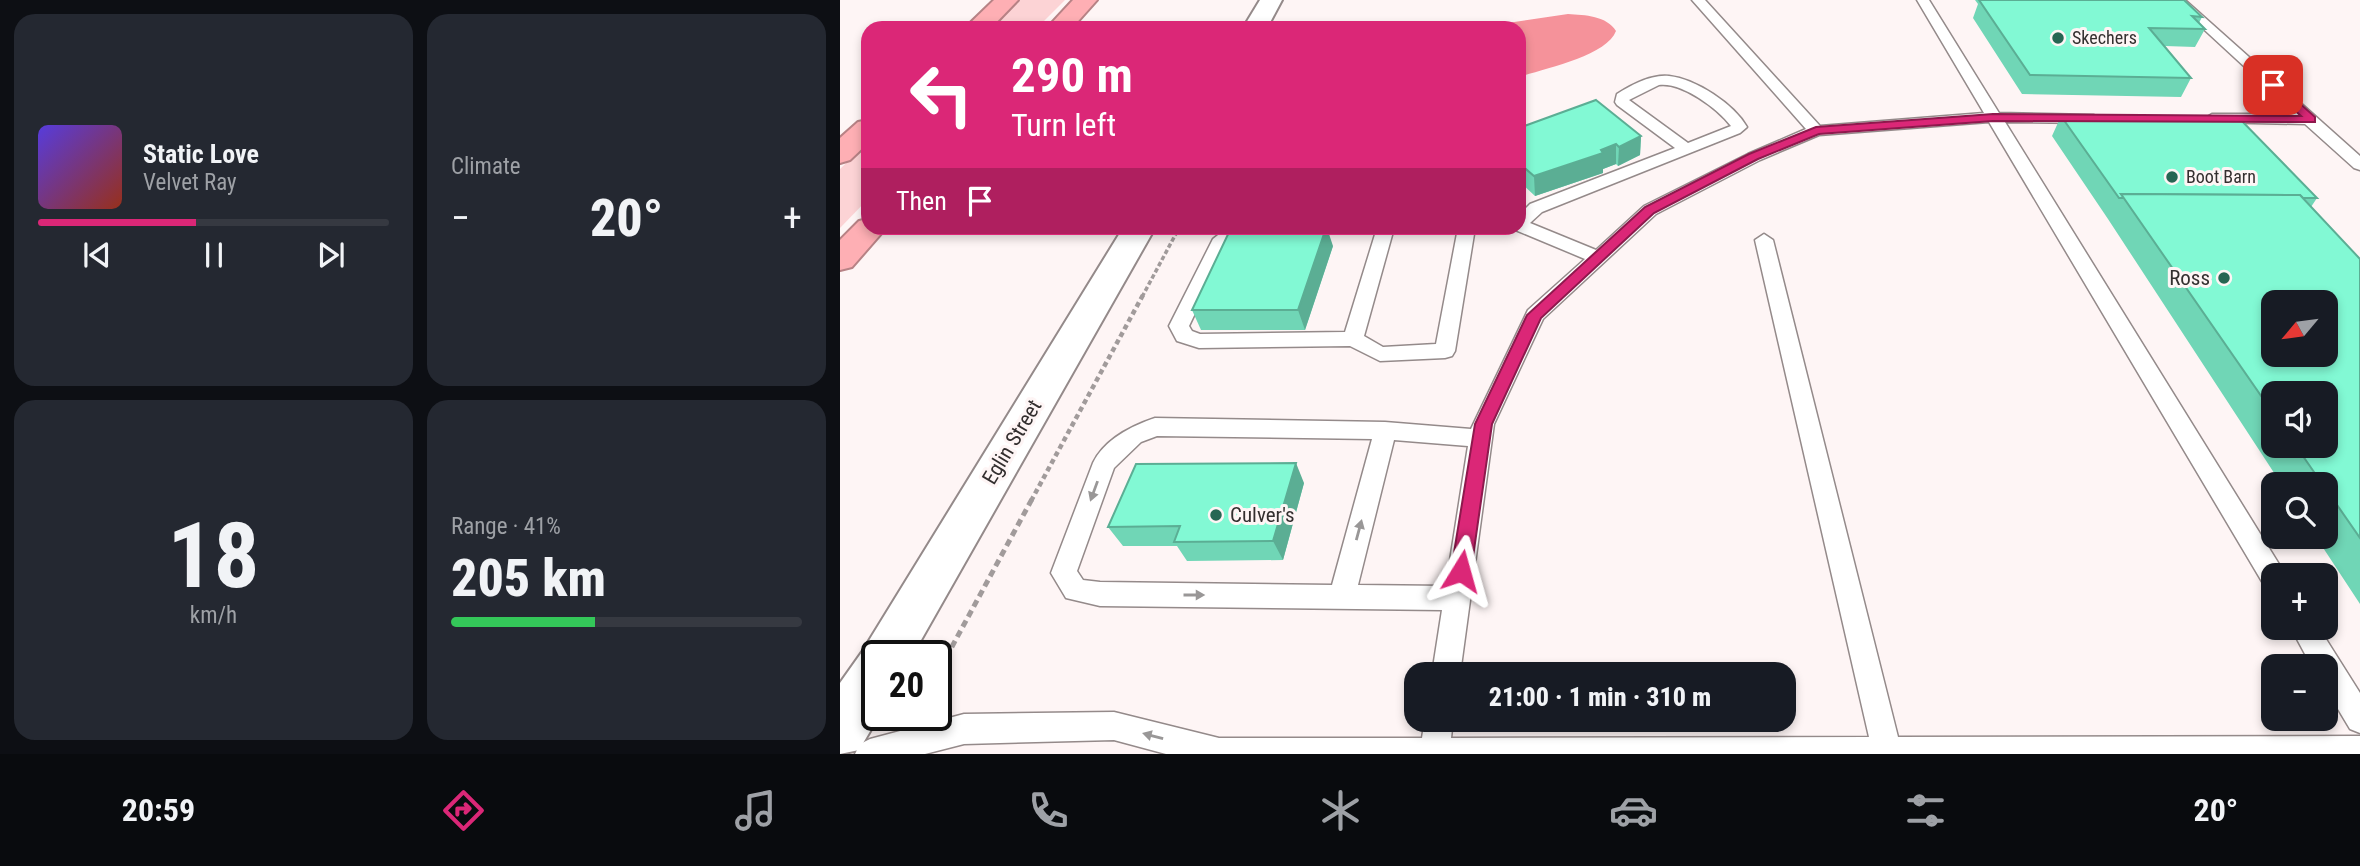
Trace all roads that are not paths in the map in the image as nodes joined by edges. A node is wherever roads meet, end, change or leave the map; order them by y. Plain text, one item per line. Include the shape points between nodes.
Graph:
1 (1007, 0) edge
2 (1086, 0) edge
3 (1271, 0) edge
4 (1698, 0) edge
5 (1923, 0) edge
6 (2178, 0) edge
7 (984, 21) edge
8 (1066, 21) edge
9 (1259, 21) edge
10 (1993, 117) junction
11 (2106, 118) edge
12 (2188, 118) edge
13 (2311, 119) junction
14 (1816, 131) junction
15 (861, 134) edge
16 (1686, 149) junction
17 (840, 153) edge
18 (2360, 165) edge
19 (1526, 217) edge
20 (1526, 227) edge
21 (863, 235) edge
22 (1135, 235) edge
23 (1228, 235) edge
24 (1384, 235) edge
25 (1466, 235) edge
26 (1764, 240) dead end
27 (1597, 257) junction
28 (840, 259) edge
29 (1353, 339) junction
30 (1385, 431) junction
31 (1480, 438) junction
32 (2264, 563) edge
33 (1342, 596) junction
34 (1457, 598) junction
35 (894, 640) edge
36 (2311, 640) edge
37 (1448, 662) edge
38 (861, 696) edge
39 (2360, 719) edge
40 (840, 731) edge
41 (1437, 732) edge
42 (2360, 751) edge
43 (1887, 752) junction
44 (1217, 753) edge
45 (870, 754) edge
46 (1434, 754) edge

1 - 7 highway
2 - 8 highway
3 - 9 street
4 - 14 lane
5 - 10 lane
6 - 13 lane
10 - 11 lane
10 - 14 lane
10 - 32 lane
12 - 13 lane
13 - 18 lane
14 - 27 lane via 1650,210
15 - 17 highway
16 - 16 lane via 1735,130 1739,122 1672,80 1622,97 1622,102
16 - 19 lane via 1536,208
20 - 27 lane
21 - 28 highway
22 - 35 street, Eglin Street
23 - 29 lane via 1179,326 1184,336 1199,341
24 - 29 lane
25 - 29 lane via 1445,351 1380,354
26 - 43 lane
27 - 31 lane via 1535,315
30 - 31 lane
33 -> 30 lane
30 -> 33 lane via 1155,427 1133,436 1104,463 1064,573 1075,590 1100,594
31 - 34 lane
33 - 34 lane
34 - 37 lane
36 - 39 lane
38 - 40 street
41 - 46 lane
42 - 43 lane
43 - 46 lane
44 -> 45 lane via 1114,726 964,729
44 - 46 lane

